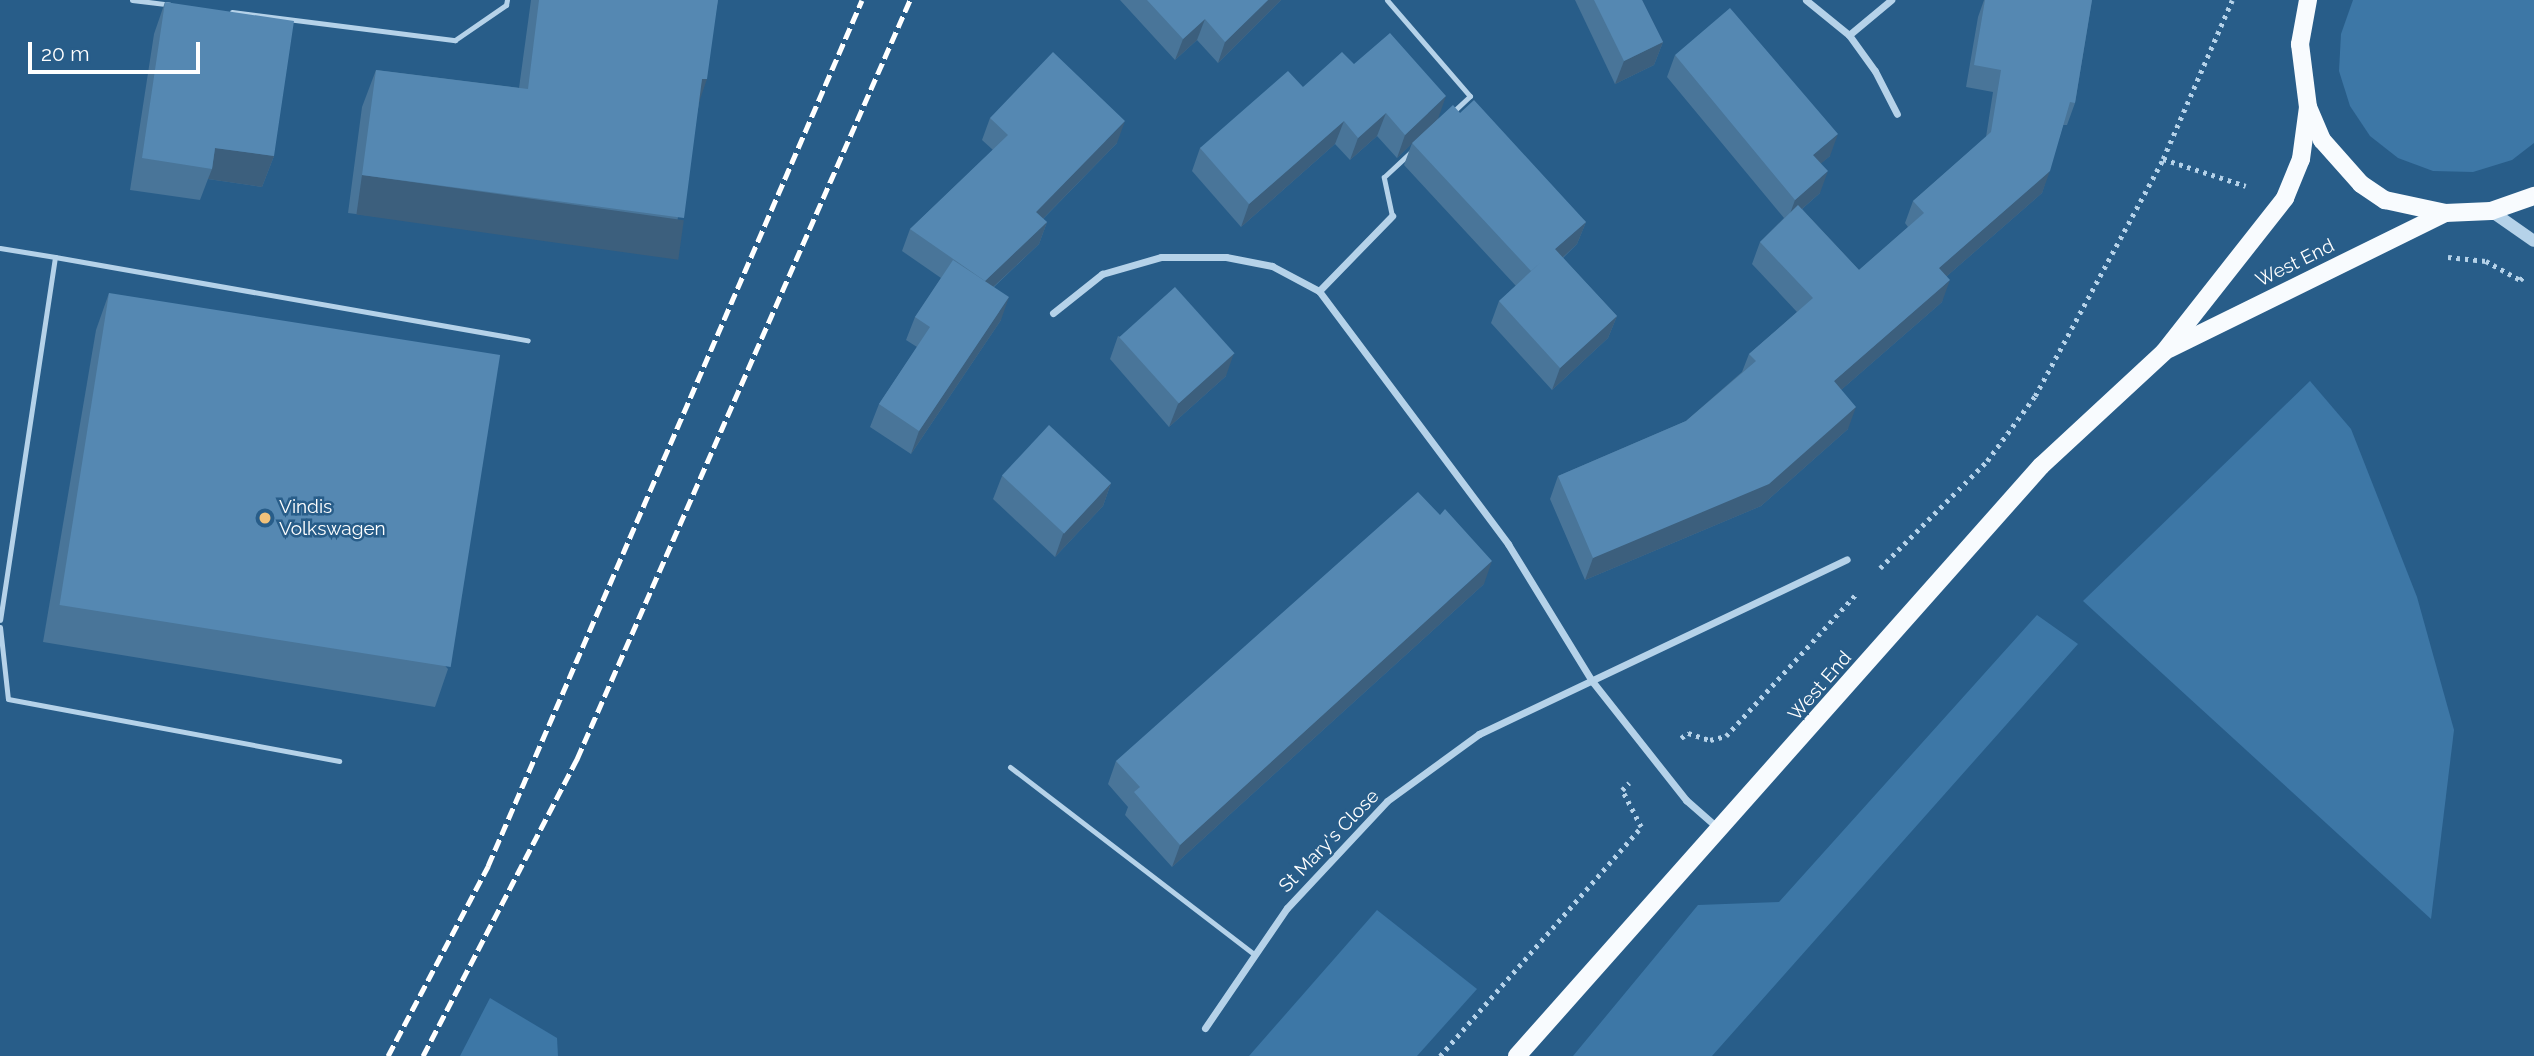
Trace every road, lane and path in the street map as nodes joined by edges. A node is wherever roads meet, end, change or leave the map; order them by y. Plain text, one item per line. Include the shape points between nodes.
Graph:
1 (132, 0) edge
2 (507, 0) edge
3 (1387, 0) edge
4 (1806, 0) edge
5 (1891, 0) edge
6 (2232, 0) edge
7 (2308, 0) edge
8 (186, 7) edge
9 (226, 12) edge
10 (1849, 35) junction
11 (2308, 107) junction
12 (1897, 114) dead end
13 (1441, 123) edge
14 (1422, 141) edge
15 (2534, 196) edge
16 (2491, 211) junction
17 (2445, 213) junction
18 (1392, 216) joint
19 (2534, 241) edge
20 (0, 248) edge
21 (55, 257) junction
22 (1320, 291) junction
23 (1054, 313) dead end
24 (528, 340) dead end
25 (2164, 352) junction
26 (1847, 559) dead end
27 (1870, 579) dead end
28 (1861, 589) dead end
29 (0, 620) edge
30 (0, 627) edge
31 (1592, 681) junction
32 (1652, 760) junction
33 (339, 761) dead end
34 (1010, 767) dead end
35 (1721, 831) junction
36 (1255, 955) junction
37 (1205, 1028) dead end
38 (1440, 1056) edge
39 (1517, 1056) edge

1 - 8 lane
2 - 9 lane via 455,40
3 - 13 lane via 1470,96
4 - 10 street
5 - 10 street
6 - 27 path via 2163,159 2035,396 1987,461
7 - 11 main road via 2300,44
10 - 12 street via 1875,71
11 - 17 main road via 2322,140 2361,184 2385,200
11 - 25 main road, West End via 2301,159 2285,198
14 - 18 lane via 1384,177
15 - 16 main road
16 - 17 main road
16 - 19 street
17 - 25 main road, West End
18 - 22 street
20 - 21 lane
21 - 24 lane
21 - 29 lane
22 - 23 street via 1272,266 1226,257 1161,257 1102,274
22 - 31 street via 1508,544
25 - 35 main road, West End via 2041,466
26 - 31 street, St Mary's Close
28 - 32 path via 1726,736 1710,740 1688,733
30 - 33 lane via 8,699
31 - 32 street
31 - 36 street, St Mary's Close via 1479,734 1387,800 1287,908
32 - 35 street
32 - 38 path via 1622,790 1641,827
34 - 36 lane
35 - 39 main road, West End
36 - 37 street, St Mary's Close

